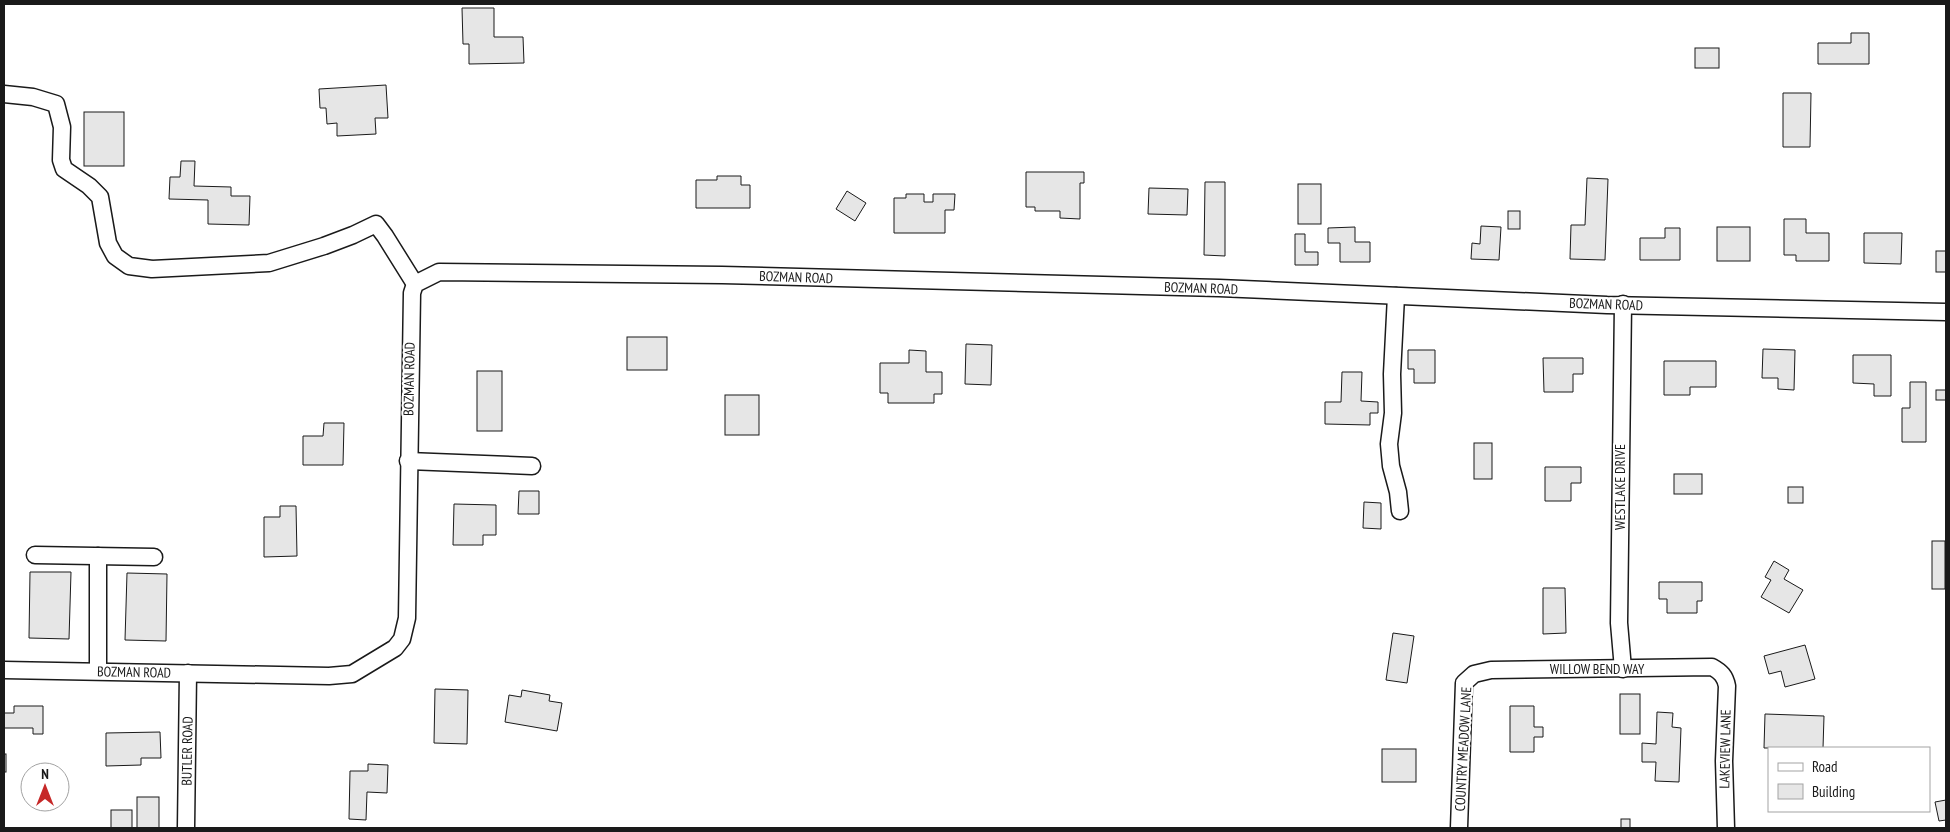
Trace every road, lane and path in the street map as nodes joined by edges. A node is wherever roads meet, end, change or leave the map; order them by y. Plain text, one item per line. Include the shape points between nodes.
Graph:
1 (4, 94) edge
2 (415, 284) junction
3 (1396, 296) junction
4 (1623, 304) junction
5 (1946, 312) edge
6 (408, 461) junction
7 (532, 466) dead end
8 (1400, 511) dead end
9 (34, 555) dead end
10 (98, 556) junction
11 (154, 557) dead end
12 (1623, 669) junction
13 (4, 670) edge
14 (98, 671) junction
15 (1720, 672) joint
16 (188, 673) junction
17 (1474, 674) joint
18 (186, 828) edge
19 (1460, 828) edge
20 (1726, 828) edge

1 - 2 street via 33,97 56,104 62,127 61,160 64,169 100,197 108,243 115,256 129,266 152,269 269,263 324,246 376,224
2 - 3 street, BOZMAN ROAD via 439,272 722,275
2 - 6 street, BOZMAN ROAD via 410,312
3 - 4 street, BOZMAN ROAD
3 - 8 street via 1390,444
4 - 5 street, BOZMAN ROAD
4 - 12 street, WESTLAKE DRIVE via 1619,614
6 - 7 street
6 - 16 street, BOZMAN ROAD via 407,618 402,639 396,648 352,674
9 - 10 street
10 - 11 street
10 - 14 street
12 - 15 street, WILLOW BEND WAY via 1712,667
12 - 17 street, WILLOW BEND WAY via 1491,670
13 - 14 street, BOZMAN ROAD
14 - 16 street, BOZMAN ROAD
15 - 20 street, LAKEVIEW LANE via 1727,686
16 - 18 street, BUTLER ROAD
17 - 19 street, COUNTRY MEADOW LANE via 1464,683

